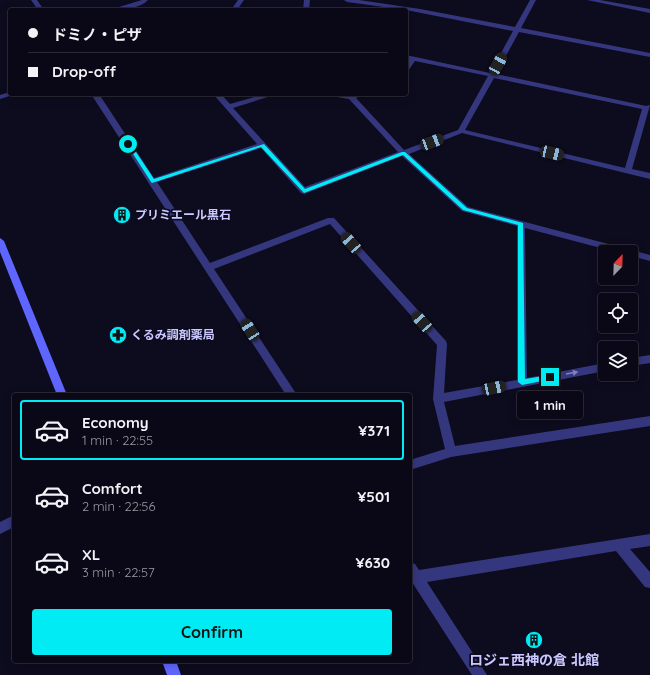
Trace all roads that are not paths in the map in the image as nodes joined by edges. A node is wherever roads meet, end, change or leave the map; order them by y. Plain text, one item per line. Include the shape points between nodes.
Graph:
1 (145, 0) edge
2 (347, 0) edge
3 (533, 0) edge
4 (590, 0) edge
5 (621, 3) edge
6 (121, 8) edge
7 (400, 8) edge
8 (408, 9) edge
9 (650, 11) edge
10 (517, 30) junction
11 (650, 56) edge
12 (409, 58) edge
13 (492, 76) junction
14 (96, 96) edge
15 (220, 96) edge
16 (265, 96) edge
17 (344, 96) edge
18 (354, 96) edge
19 (351, 97) junction
20 (229, 107) junction
21 (648, 108) edge
22 (461, 131) junction
23 (262, 145) junction
24 (403, 153) junction
25 (628, 171) junction
26 (650, 176) edge
27 (152, 181) junction
28 (521, 224) junction
29 (0, 241) edge
30 (601, 245) edge
31 (638, 255) edge
32 (650, 258) edge
33 (209, 267) junction
34 (650, 359) edge
35 (638, 361) edge
36 (598, 368) edge
37 (522, 382) junction
38 (61, 393) edge
39 (288, 393) edge
40 (438, 400) junction
41 (650, 421) edge
42 (451, 452) junction
43 (412, 464) edge
44 (12, 522) edge
45 (0, 528) edge
46 (650, 540) edge
47 (619, 546) junction
48 (413, 573) edge
49 (650, 582) edge
50 (170, 663) edge
51 (174, 675) edge
52 (480, 675) edge

1 - 6 street
2 - 7 street
3 - 10 street
4 - 5 street
5 - 9 street
8 - 10 street
10 - 11 street
10 - 13 street
12 - 13 street
13 - 21 street
13 - 22 street
14 - 27 street
15 - 20 street
16 - 20 street
17 - 19 street
18 - 19 street
19 - 24 street
20 - 23 street
21 - 25 street
22 - 24 street
22 - 25 street
23 - 24 street via 304,191
23 - 27 street
24 - 28 street via 465,209
25 - 26 street
27 - 33 street
28 - 30 street
28 - 37 street
29 - 38 street
31 - 32 street
33 - 39 street
33 - 40 street via 331,220 442,344
34 - 35 street
37 -> 36 street
37 - 40 street
40 - 42 street
41 - 42 street
42 - 43 street
44 - 45 street
46 - 47 street
47 - 48 street
47 - 49 street
48 - 52 street
50 - 51 street

